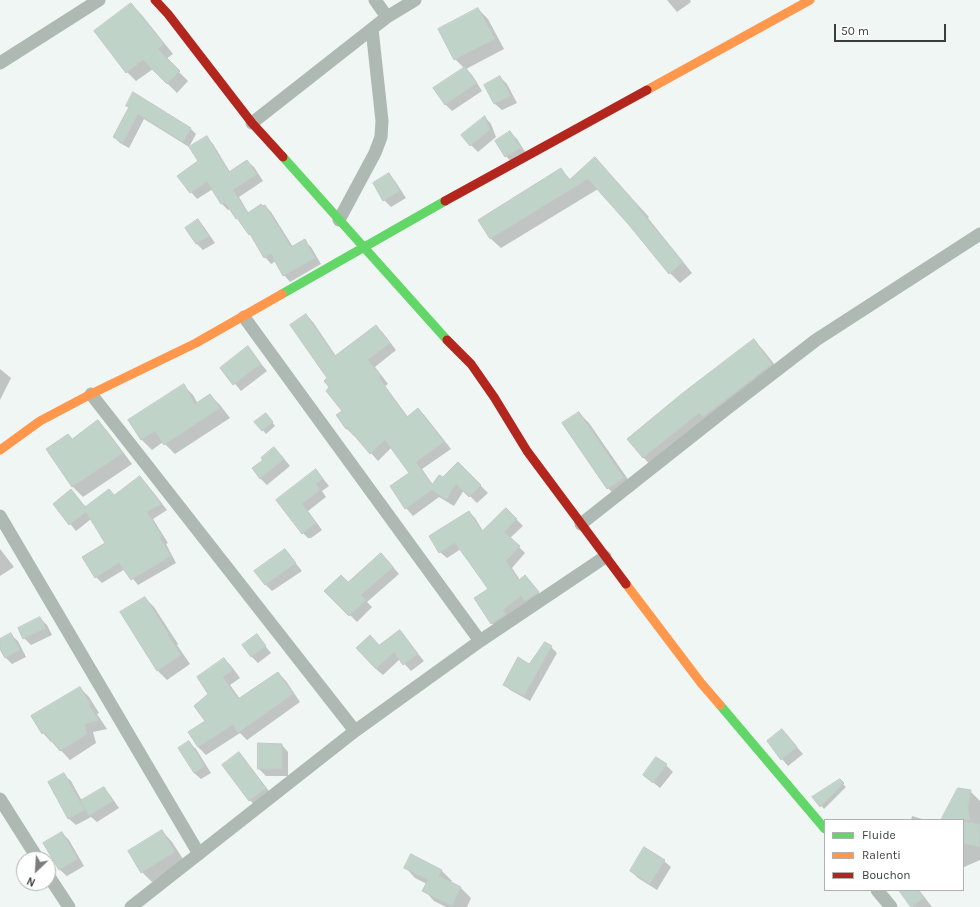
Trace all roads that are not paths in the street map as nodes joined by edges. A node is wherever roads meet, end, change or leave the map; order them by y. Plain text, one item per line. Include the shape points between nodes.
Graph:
1 (99, 0) edge
2 (155, 0) edge
3 (375, 0) edge
4 (415, 0) edge
5 (810, 0) edge
6 (387, 17) junction
7 (372, 29) junction
8 (0, 63) edge
9 (252, 123) junction
10 (339, 220) junction
11 (980, 234) edge
12 (363, 247) junction
13 (244, 317) junction
14 (91, 394) junction
15 (0, 450) edge
16 (0, 516) edge
17 (581, 524) junction
18 (605, 557) junction
19 (480, 641) junction
20 (355, 731) junction
21 (2, 806) edge
22 (824, 828) edge
23 (33, 851) edge
24 (199, 854) junction
25 (56, 887) edge
26 (878, 891) edge
27 (69, 907) edge
28 (131, 907) edge
29 (891, 907) edge

1 - 8 street
2 - 9 street
3 - 6 street
4 - 6 street
5 - 12 street
6 - 7 street
7 - 9 street
7 - 10 street via 382,122 381,137
9 - 10 street
10 - 12 street
11 - 17 street via 816,340
12 - 13 street
12 - 17 street via 471,364 527,451
13 - 14 street
13 - 19 street
14 - 15 street via 40,421
14 - 20 street
16 - 24 street
17 - 18 street
18 - 19 street
18 - 22 street via 701,683
19 - 20 street
20 - 24 street
21 - 23 street
24 - 28 street
25 - 27 street
26 - 29 street

